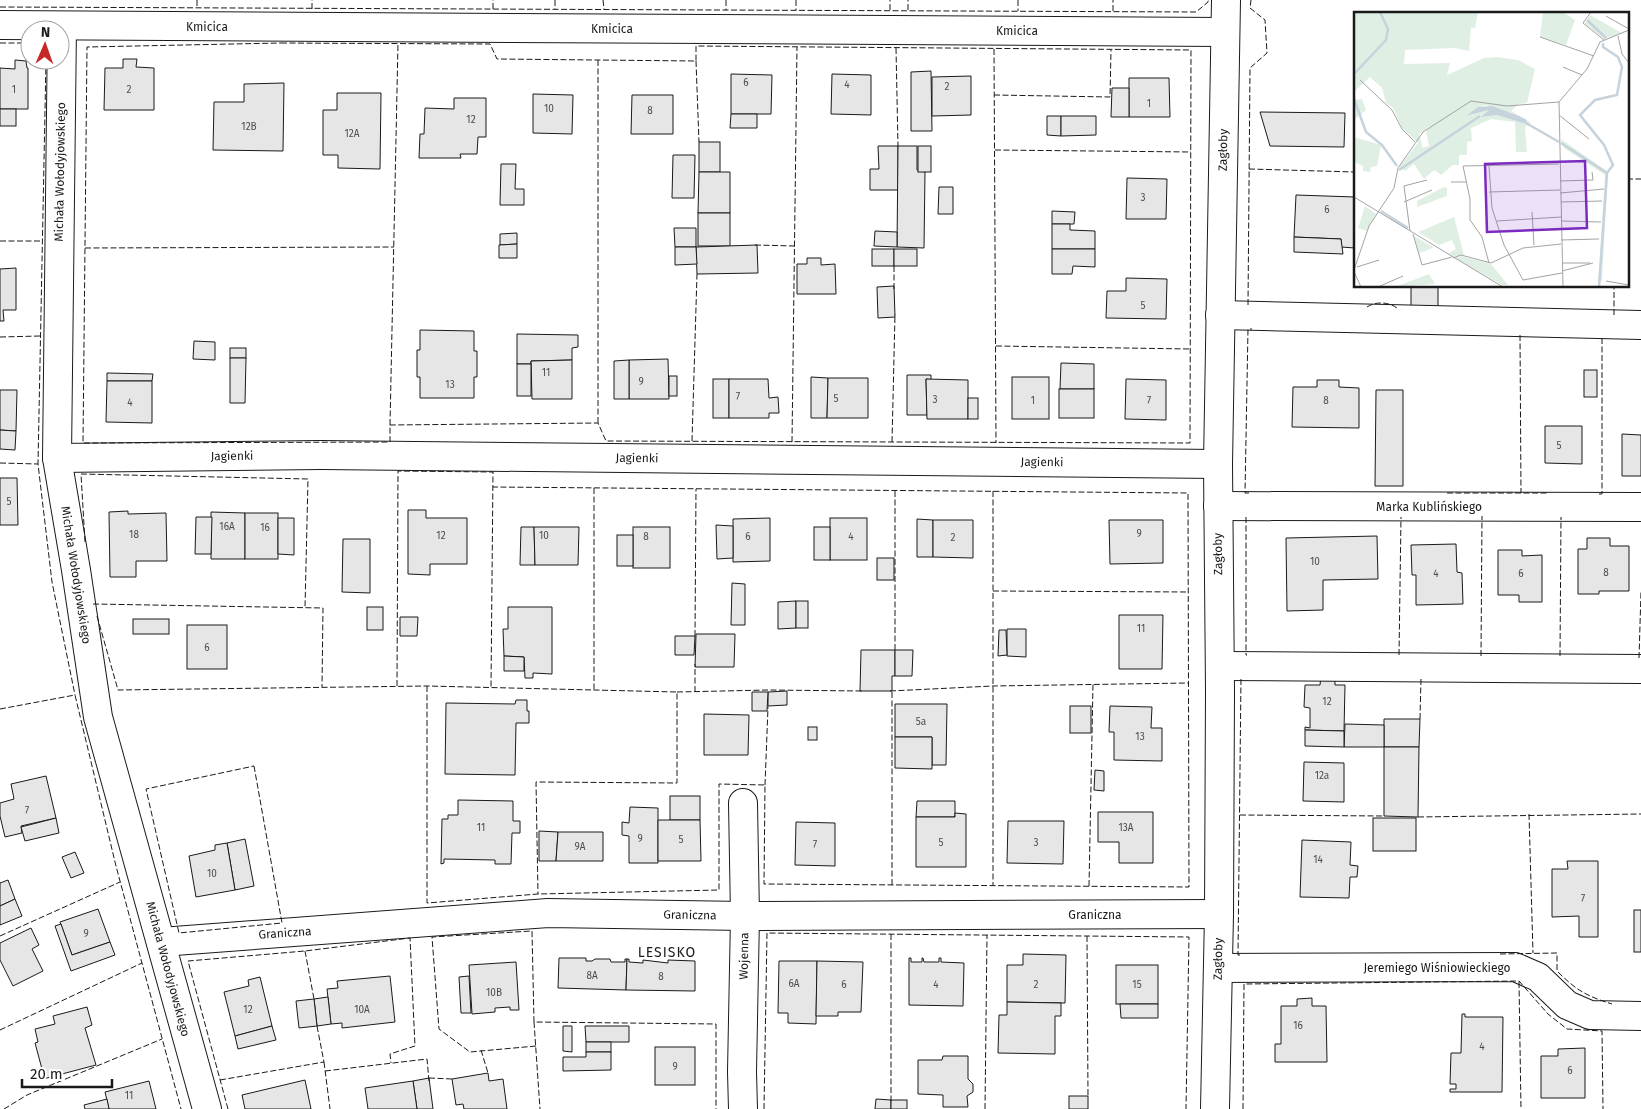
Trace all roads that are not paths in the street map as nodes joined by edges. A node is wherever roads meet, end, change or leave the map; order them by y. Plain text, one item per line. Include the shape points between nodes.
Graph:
1 (1226, 0) edge
2 (0, 25) edge
3 (20, 25) edge
4 (70, 26) edge
5 (1224, 32) junction
6 (61, 70) edge
7 (1220, 315) junction
8 (1641, 325) edge
9 (57, 458) junction
10 (1218, 464) junction
11 (1218, 506) junction
12 (1641, 507) edge
13 (1220, 666) junction
14 (1641, 669) edge
15 (743, 803) dead end
16 (1219, 914) junction
17 (745, 916) junction
18 (161, 942) junction
19 (1218, 968) junction
20 (1641, 1016) edge
21 (207, 1109) edge
22 (743, 1109) edge
23 (1215, 1109) edge

1 - 5 street, Zagłoby
2 - 3 street, Kmicica
4 - 5 street, Kmicica
5 - 7 street, Zagłoby
6 - 9 street, Michała Wołodyjowskiego
7 - 8 street
7 - 10 street, Zagłoby
9 - 10 street, Jagienki via 320,454
9 - 18 street, Michała Wołodyjowskiego via 98,717
10 - 11 street, Zagłoby
11 - 12 street, Marka Kublińskiego
11 - 13 street, Zagłoby
13 - 14 street
13 - 16 street, Zagłoby
15 - 17 street, Wojenna
16 - 17 street, Graniczna
16 - 19 street, Zagłoby
17 - 18 street, Graniczna via 548,913
17 - 22 street, Wojenna
18 - 21 street, Michała Wołodyjowskiego
19 - 20 street, Jeremiego Wiśniowieckiego via 1515,967 1538,977 1567,1005 1590,1015
19 - 23 street, Zagłoby

